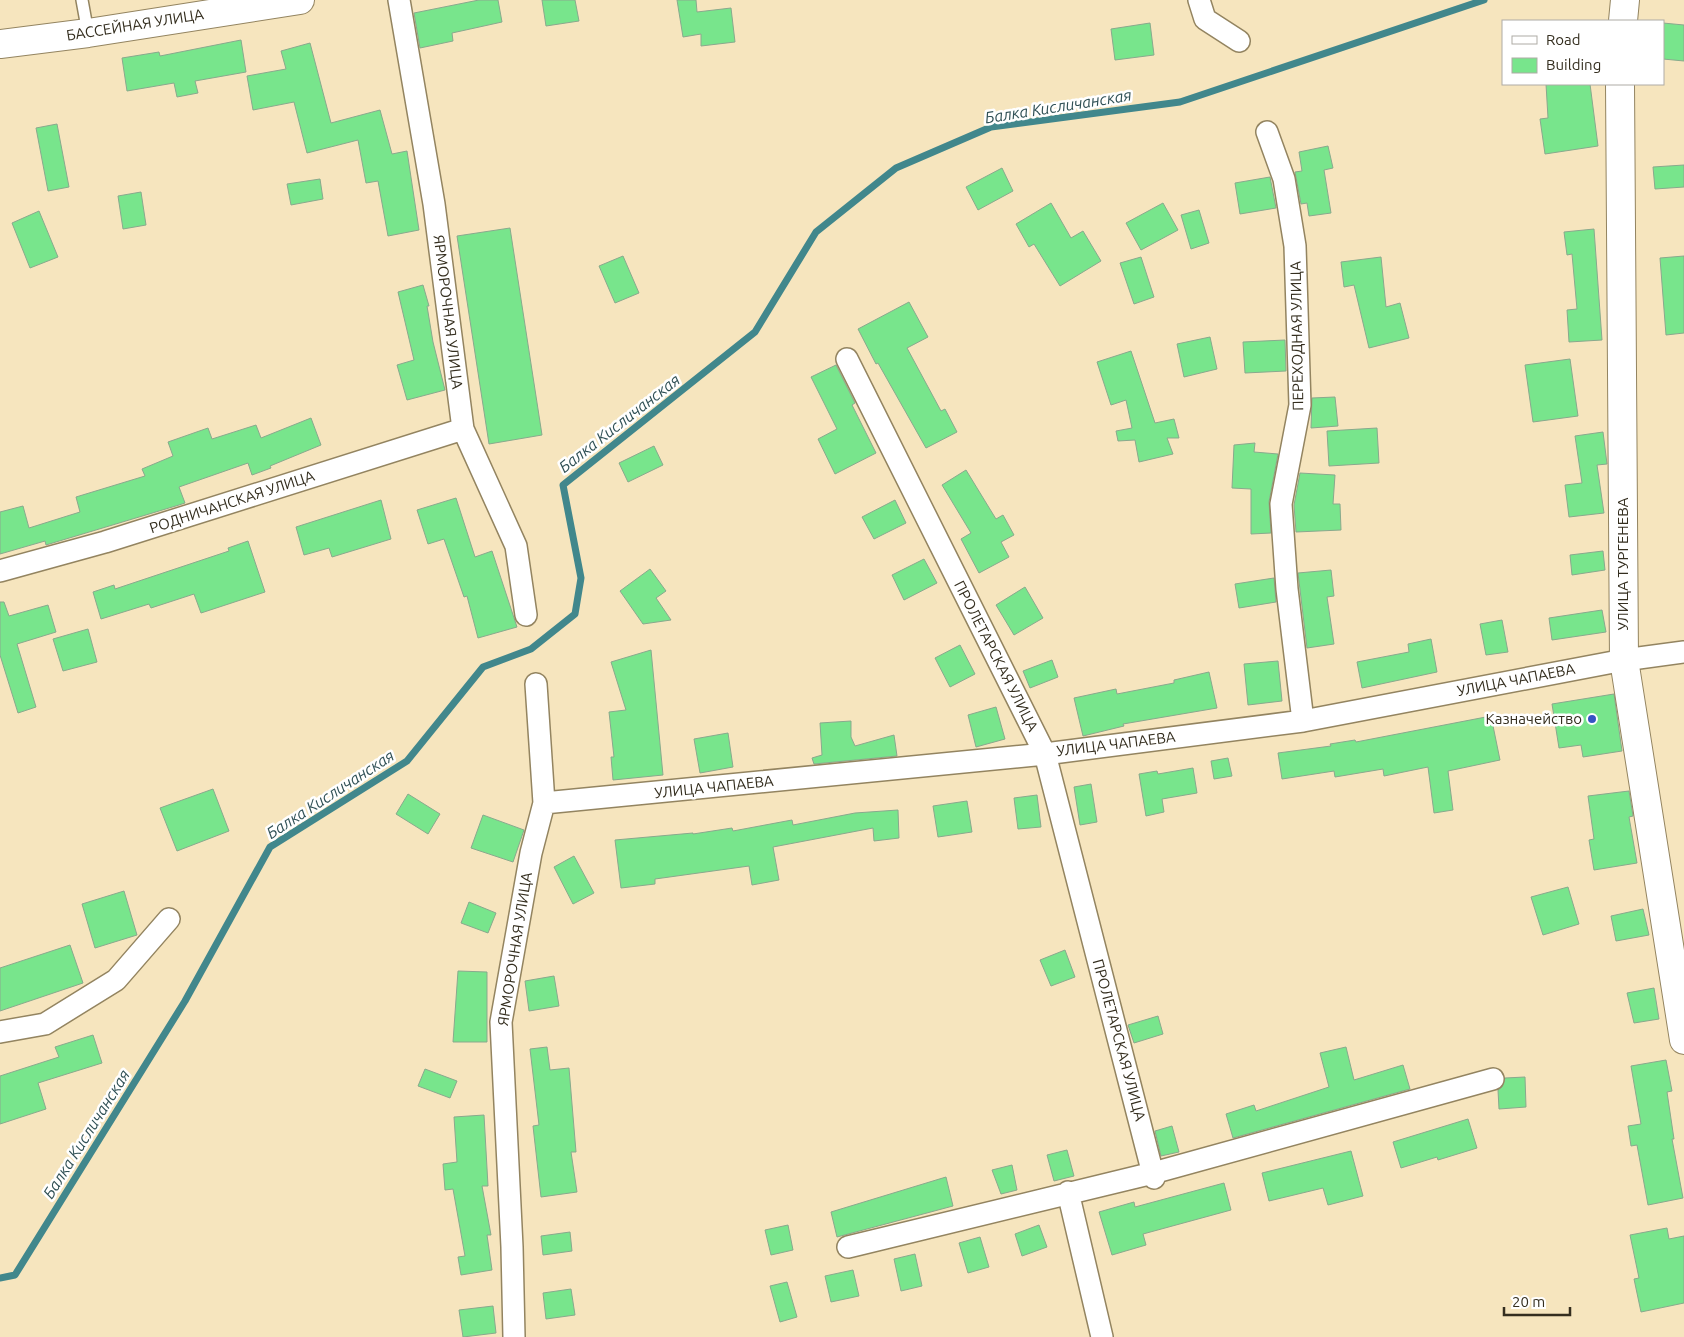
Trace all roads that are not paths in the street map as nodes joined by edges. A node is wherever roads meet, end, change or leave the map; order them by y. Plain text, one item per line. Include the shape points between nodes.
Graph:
1 (82, 0) edge
2 (300, 0) edge
3 (399, 0) edge
4 (1200, 0) edge
5 (1625, 0) edge
6 (1623, 20) edge
7 (88, 33) junction
8 (1239, 42) dead end
9 (0, 44) edge
10 (1620, 85) edge
11 (1267, 132) dead end
12 (847, 359) dead end
13 (463, 429) junction
14 (0, 571) edge
15 (526, 615) dead end
16 (1684, 652) edge
17 (1624, 660) junction
18 (536, 684) dead end
19 (1304, 721) junction
20 (1045, 754) junction
21 (544, 803) junction
22 (169, 919) dead end
23 (0, 1032) edge
24 (1684, 1040) edge
25 (1493, 1079) dead end
26 (1154, 1175) junction
27 (1068, 1192) junction
28 (848, 1247) dead end
29 (514, 1337) edge
30 (1102, 1337) edge

1 - 7 lane
2 - 7 main road, БАССЕЙНАЯ УЛИЦА
3 - 13 street, ЯРМОРОЧНАЯ УЛИЦА via 434,204
4 - 8 street via 1206,19
5 - 6 main road
7 - 9 main road, БАССЕЙНАЯ УЛИЦА
10 - 17 main road, УЛИЦА ТУРГЕНЕВА
11 - 19 street, ПЕРЕХОДНАЯ УЛИЦА via 1284,179 1295,246 1300,405 1281,504 1287,588
12 - 20 street, ПРОЛЕТАРСКАЯ УЛИЦА
13 - 14 street, РОДНИЧАНСКАЯ УЛИЦА via 105,542
13 - 15 street, ЯРМОРОЧНАЯ УЛИЦА via 516,546
16 - 17 street, УЛИЦА ЧАПАЕВА
17 - 19 street, УЛИЦА ЧАПАЕВА
17 - 24 main road, УЛИЦА ТУРГЕНЕВА
18 - 21 street, ЯРМОРОЧНАЯ УЛИЦА
19 - 20 street, УЛИЦА ЧАПАЕВА
20 - 21 street, УЛИЦА ЧАПАЕВА
20 - 26 street, ПРОЛЕТАРСКАЯ УЛИЦА
21 - 29 street, ЯРМОРОЧНАЯ УЛИЦА via 531,853 501,1022
22 - 23 street via 116,980 45,1024
25 - 26 street
26 - 27 street
27 - 28 street
27 - 30 street

